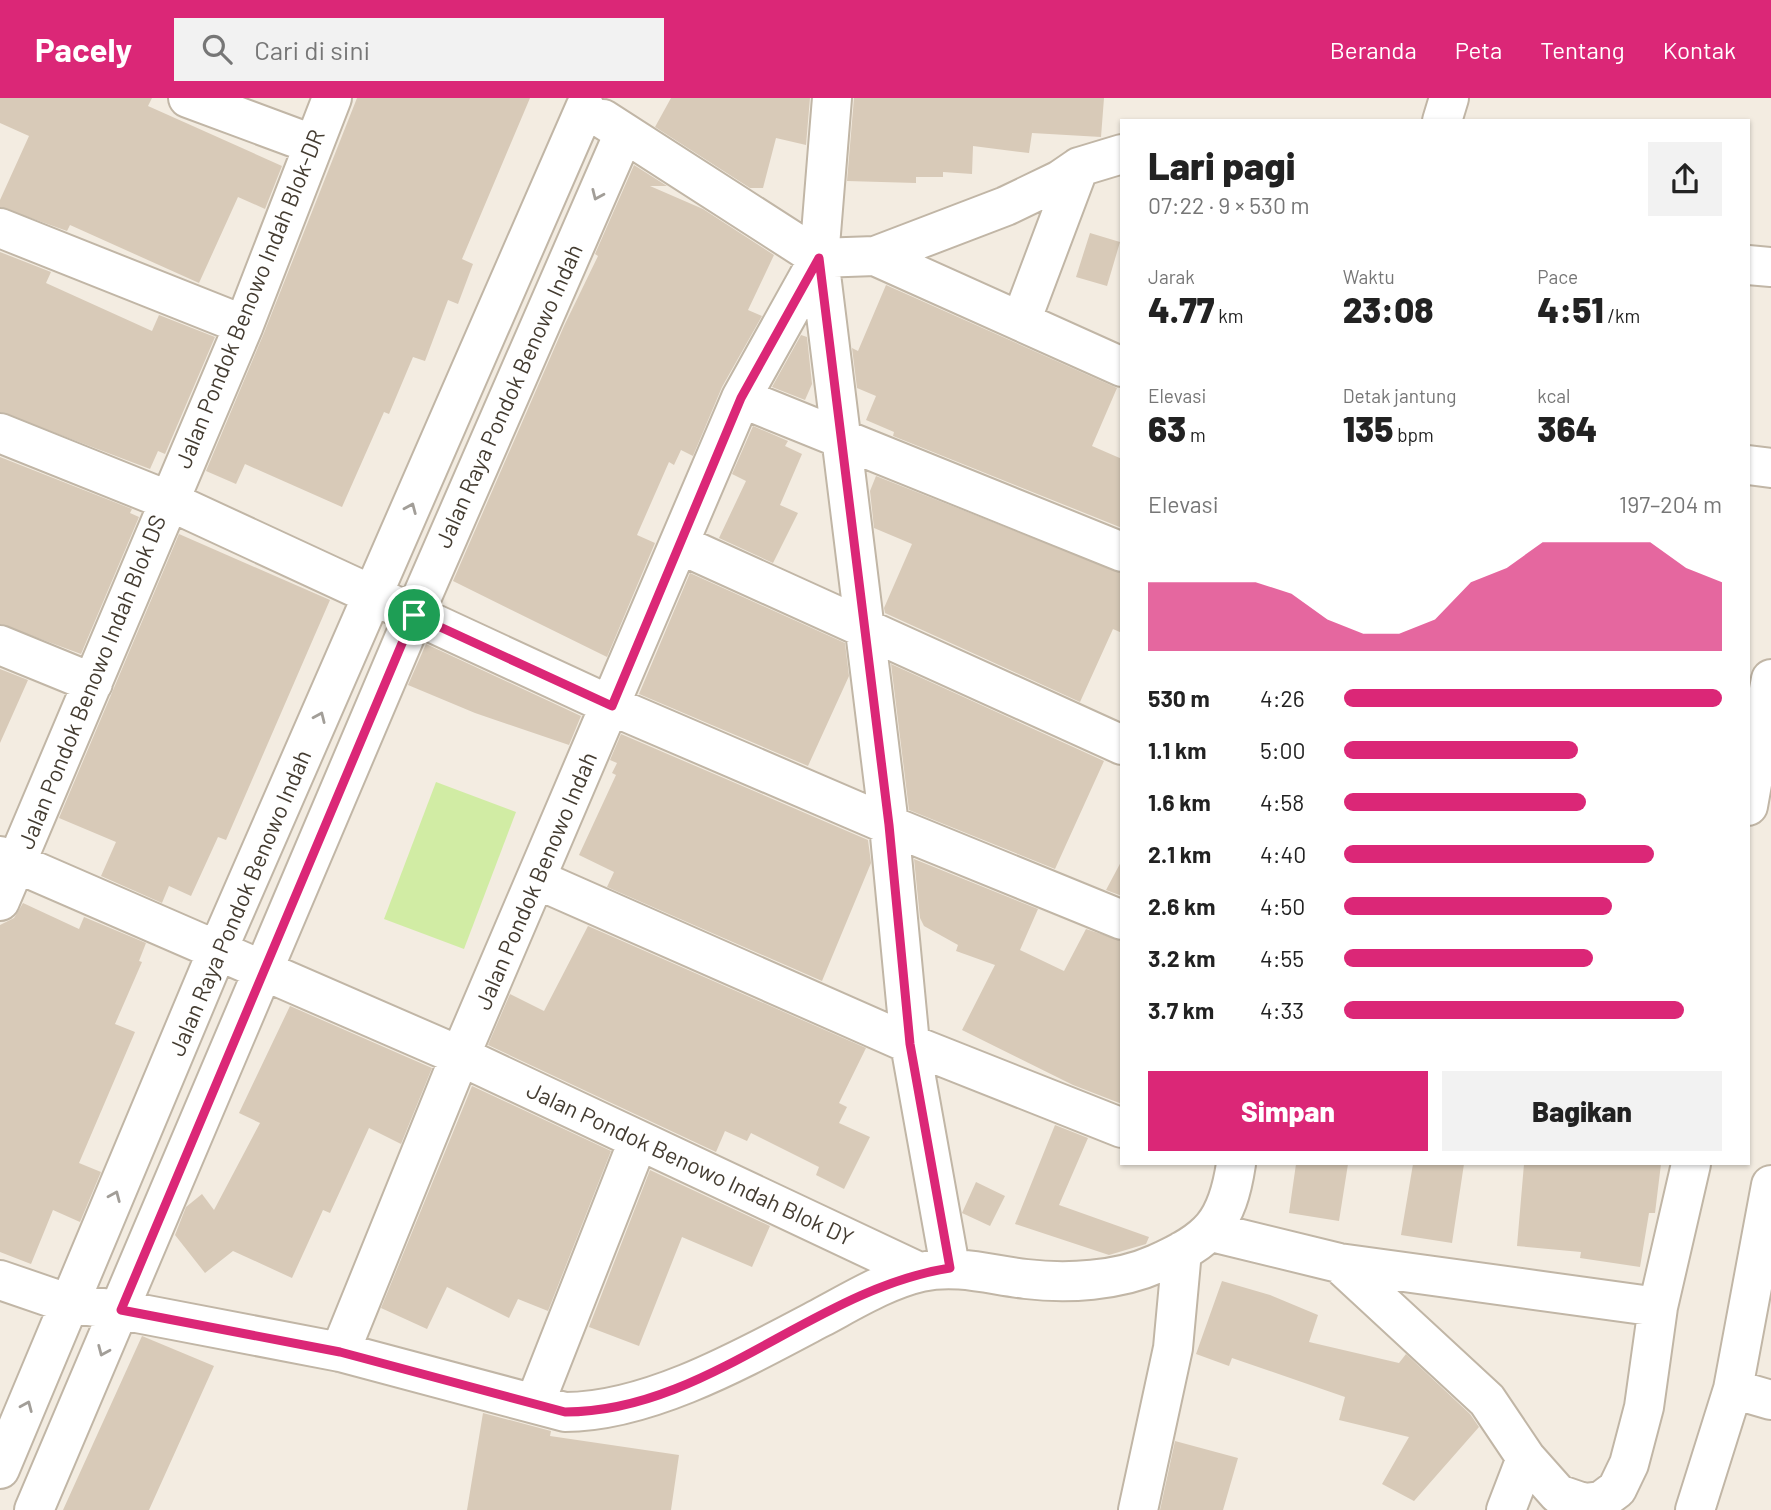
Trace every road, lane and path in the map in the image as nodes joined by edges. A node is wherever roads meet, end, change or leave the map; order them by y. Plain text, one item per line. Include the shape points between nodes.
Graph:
1 (188, 98) edge
2 (332, 98) edge
3 (832, 98) edge
4 (1448, 98) edge
5 (577, 103) edge
6 (1442, 119) edge
7 (624, 133) junction
8 (312, 145) junction
9 (1120, 155) edge
10 (1079, 167) junction
11 (0, 228) edge
12 (875, 256) junction
13 (819, 258) junction
14 (1750, 265) edge
15 (1771, 267) edge
16 (1021, 321) junction
17 (244, 325) junction
18 (1120, 366) edge
19 (741, 398) junction
20 (0, 433) edge
21 (843, 441) junction
22 (1750, 465) edge
23 (1771, 468) edge
24 (167, 500) junction
25 (681, 545) junction
26 (1120, 551) edge
27 (373, 597) junction
28 (414, 615) junction
29 (863, 626) junction
30 (0, 645) edge
31 (93, 683) junction
32 (1762, 690) edge
33 (612, 706) junction
34 (1120, 744) edge
35 (1750, 789) edge
36 (889, 825) junction
37 (8, 860) edge
38 (536, 879) junction
39 (0, 901) edge
40 (1120, 919) edge
41 (218, 949) junction
42 (262, 971) junction
43 (910, 1044) junction
44 (460, 1056) junction
45 (1120, 1127) edge
46 (638, 1141) junction
47 (1691, 1165) edge
48 (1228, 1167) edge
49 (1771, 1185) edge
50 (1197, 1242) junction
51 (1339, 1263) junction
52 (935, 1270) junction
53 (0, 1280) edge
54 (70, 1304) junction
55 (1658, 1307) junction
56 (121, 1310) junction
57 (340, 1352) junction
58 (1733, 1389) junction
59 (1771, 1400) edge
60 (535, 1403) junction
61 (1526, 1458) junction
62 (0, 1469) edge
63 (34, 1510) edge
64 (1138, 1510) edge
65 (1506, 1510) edge
66 (1695, 1510) edge

1 - 8 street
2 - 8 street, Jalan Pondok Benowo Indah Blok-DR
3 - 13 street
4 - 6 street
5 - 7 street
27 -> 5 street, Jalan Raya Pondok Benowo Indah
7 - 13 street
7 -> 28 street, Jalan Raya Pondok Benowo Indah
8 - 17 street, Jalan Pondok Benowo Indah Blok-DR
9 - 10 street
10 - 12 street via 1006,206
10 - 16 street
11 - 17 street
12 - 13 street
12 - 16 street
13 - 19 street, Jalan Pondok Benowo Indah
13 - 21 street
14 - 15 street
16 - 18 street
17 - 24 street, Jalan Pondok Benowo Indah Blok-DR
19 - 21 street
19 - 25 street, Jalan Pondok Benowo Indah
20 - 24 street
21 - 26 street
21 - 29 street
22 - 23 street
24 - 27 street
24 - 31 street, Jalan Pondok Benowo Indah Blok DS
25 - 29 street
25 - 33 street, Jalan Pondok Benowo Indah
27 - 28 street
41 -> 27 street, Jalan Raya Pondok Benowo Indah
28 - 33 street
28 - 42 street, Jalan Raya Pondok Benowo Indah
29 - 34 street
29 - 36 street
30 - 31 street
31 - 37 street, Jalan Pondok Benowo Indah Blok DS
32 - 35 street
33 - 36 street
33 - 38 street, Jalan Pondok Benowo Indah
36 - 40 street
36 - 43 street
37 - 39 street, Jalan Pondok Benowo Indah Blok DS
37 - 41 street, Jalan Pondok Benowo Indah Blok DY
38 - 43 street
38 - 44 street, Jalan Pondok Benowo Indah
41 - 42 street, Jalan Pondok Benowo Indah Blok DY
54 -> 41 street, Jalan Raya Pondok Benowo Indah
42 - 44 street, Jalan Pondok Benowo Indah Blok DY
42 - 56 street, Jalan Raya Pondok Benowo Indah
43 - 45 street
43 - 52 street
44 - 46 street, Jalan Pondok Benowo Indah Blok DY
44 - 57 street, Jalan Pondok Benowo Indah
46 - 52 street, Jalan Pondok Benowo Indah Blok DY
46 - 60 street
47 - 55 street
48 - 50 street via 1231,1193
49 - 58 street
50 - 51 street
50 - 52 street via 1134,1271 1088,1279
50 - 64 street
51 - 55 street
51 - 61 street via 1487,1400
52 - 60 street via 858,1297 668,1391 626,1405 565,1412
53 - 54 street
54 - 56 street
62 -> 54 street, Jalan Raya Pondok Benowo Indah
55 - 61 street via 1644,1407 1629,1465 1617,1489 1601,1501 1573,1501 1558,1494
56 - 57 street
56 -> 63 street, Jalan Raya Pondok Benowo Indah
57 - 60 street
58 - 59 street
58 - 66 street
61 - 65 street

